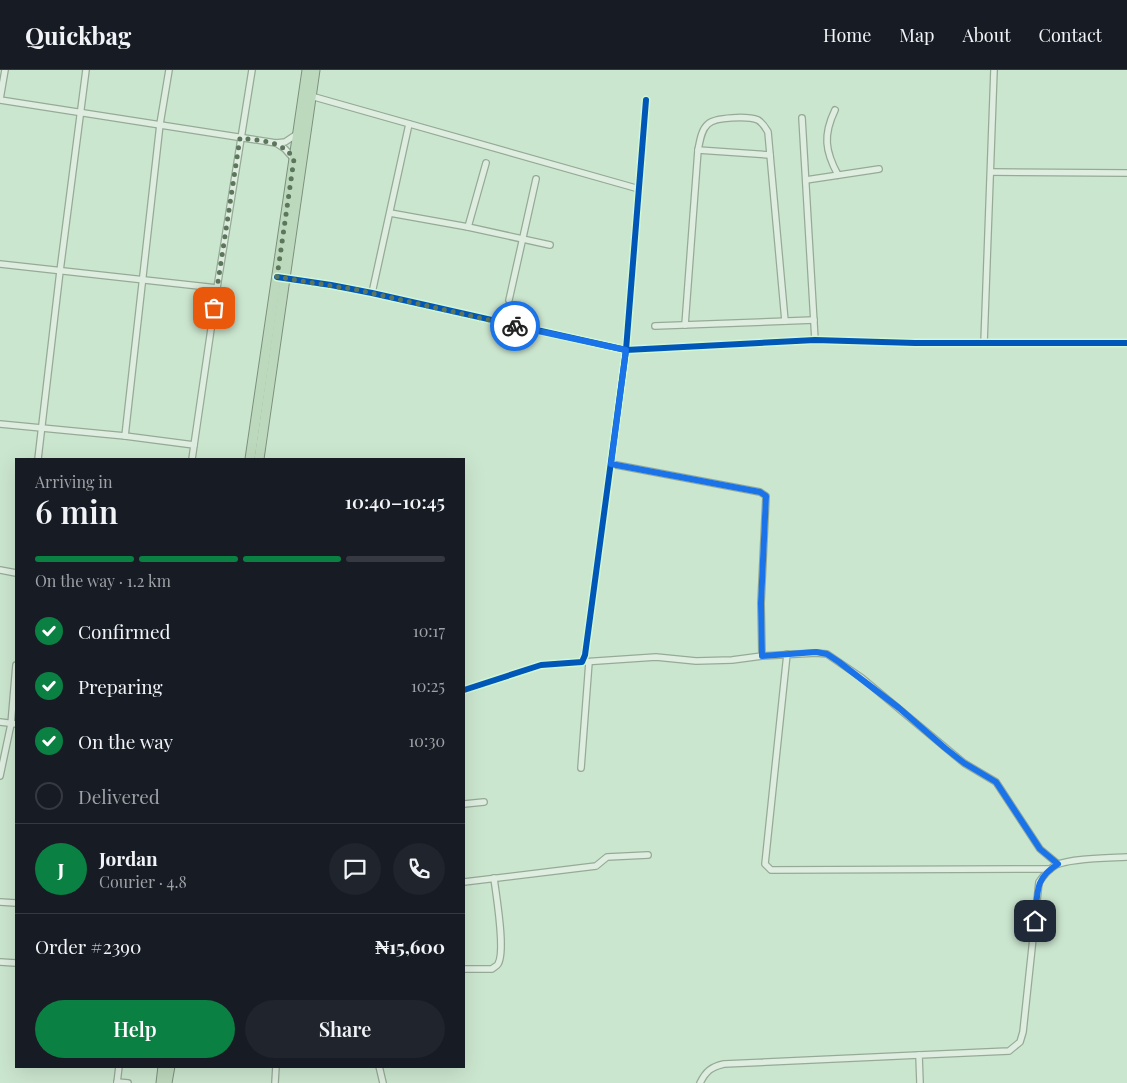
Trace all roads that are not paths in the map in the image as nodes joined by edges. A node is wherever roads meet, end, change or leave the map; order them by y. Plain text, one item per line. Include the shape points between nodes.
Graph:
1 (4, 70) edge
2 (86, 70) edge
3 (169, 70) edge
4 (252, 70) edge
5 (307, 70) edge
6 (315, 70) edge
7 (994, 70) edge
8 (311, 96) junction
9 (0, 100) edge
10 (646, 100) dead end
11 (835, 110) dead end
12 (80, 111) junction
13 (802, 118) dead end
14 (160, 124) junction
15 (410, 124) junction
16 (298, 132) junction
17 (240, 138) junction
18 (276, 143) junction
19 (698, 150) junction
20 (770, 155) junction
21 (294, 159) junction
22 (486, 163) dead end
23 (878, 169) dead end
24 (991, 172) junction
25 (1127, 174) edge
26 (838, 175) junction
27 (536, 179) dead end
28 (806, 180) junction
29 (639, 189) junction
30 (390, 213) junction
31 (468, 227) junction
32 (523, 239) junction
33 (550, 244) dead end
34 (0, 264) edge
35 (60, 271) junction
36 (281, 278) junction
37 (142, 280) junction
38 (217, 288) junction
39 (372, 293) junction
40 (510, 300) dead end
41 (814, 320) junction
42 (785, 322) junction
43 (685, 325) junction
44 (655, 326) dead end
45 (815, 340) junction
46 (984, 343) junction
47 (1127, 343) edge
48 (626, 350) junction
49 (0, 424) edge
50 (41, 428) junction
51 (125, 436) junction
52 (194, 446) junction
53 (38, 458) edge
54 (192, 458) edge
55 (250, 458) edge
56 (259, 458) edge
57 (611, 464) junction
58 (0, 570) edge
59 (15, 572) edge
60 (786, 654) junction
61 (762, 656) junction
62 (582, 662) junction
63 (589, 662) junction
64 (465, 690) edge
65 (15, 694) edge
66 (0, 722) edge
67 (14, 724) edge
68 (581, 768) dead end
69 (0, 776) edge
70 (484, 802) dead end
71 (465, 804) edge
72 (648, 855) dead end
73 (1127, 857) edge
74 (1058, 864) junction
75 (1050, 869) junction
76 (494, 878) junction
77 (465, 882) edge
78 (0, 902) edge
79 (15, 903) edge
80 (0, 962) edge
81 (15, 963) edge
82 (465, 969) edge
83 (919, 1055) junction
84 (120, 1068) edge
85 (163, 1068) edge
86 (170, 1068) edge
87 (276, 1068) edge
88 (379, 1068) edge
89 (117, 1082) edge
90 (128, 1083) edge
91 (161, 1083) edge
92 (167, 1083) edge
93 (275, 1083) edge
94 (383, 1083) edge
95 (700, 1083) edge
96 (920, 1083) edge

1 - 9 street
2 - 12 street
3 - 14 street
4 - 17 street
5 - 16 highway
6 - 8 highway
7 - 24 street
8 - 15 street
8 - 36 highway
9 - 12 street
10 - 29 street
11 - 26 street via 827,133 827,144 830,160
12 - 14 street
12 - 35 street
13 - 28 street
14 - 17 street
14 - 37 street
15 - 29 street
15 - 30 street
16 - 18 street via 285,142
16 - 21 highway
17 - 18 street
17 - 38 street
18 - 21 street
19 - 20 street
19 - 20 street via 704,128 710,122 747,118 764,124
19 - 43 street
20 - 42 street
21 - 36 highway
22 - 31 street
23 - 26 street
24 - 25 street
24 - 46 street
26 - 28 street
27 - 32 street
28 - 41 street
29 - 48 street
30 - 31 street
30 - 39 street
31 - 32 street
32 - 33 street
32 - 40 street
34 - 35 street
35 - 37 street
35 - 50 street
36 - 39 street
36 - 55 highway
36 - 56 highway
37 - 38 street
37 - 51 street
38 - 52 street
39 - 48 street
41 - 42 street
41 - 45 street
42 - 43 street
43 - 44 street
45 - 46 street
45 - 48 street
46 - 47 street
48 - 57 street
49 - 50 street
50 - 51 street
50 - 53 street
51 - 52 street
52 - 54 street
57 - 61 street via 760,492 766,496
57 - 62 street
58 - 59 street
60 - 61 street
60 - 74 street via 827,654 862,678 964,763 996,782 1040,849
60 - 75 street via 765,864 771,870
61 - 63 street via 732,660 656,657
62 - 63 street
62 - 64 street via 528,668
63 - 68 street
65 - 67 street
66 - 67 street
67 - 69 street
70 - 71 street
72 - 76 street via 607,857 596,866
73 - 74 street
74 - 75 street
75 - 83 street via 1039,882 1020,1042 1008,1051
76 - 77 street
76 - 82 street via 501,953 498,963 492,969
78 - 79 street
80 - 81 street
83 - 95 street via 724,1064 712,1067
83 - 96 street
84 - 89 street
85 - 91 highway
86 - 92 highway
87 - 93 street
88 - 94 street
89 - 90 street

